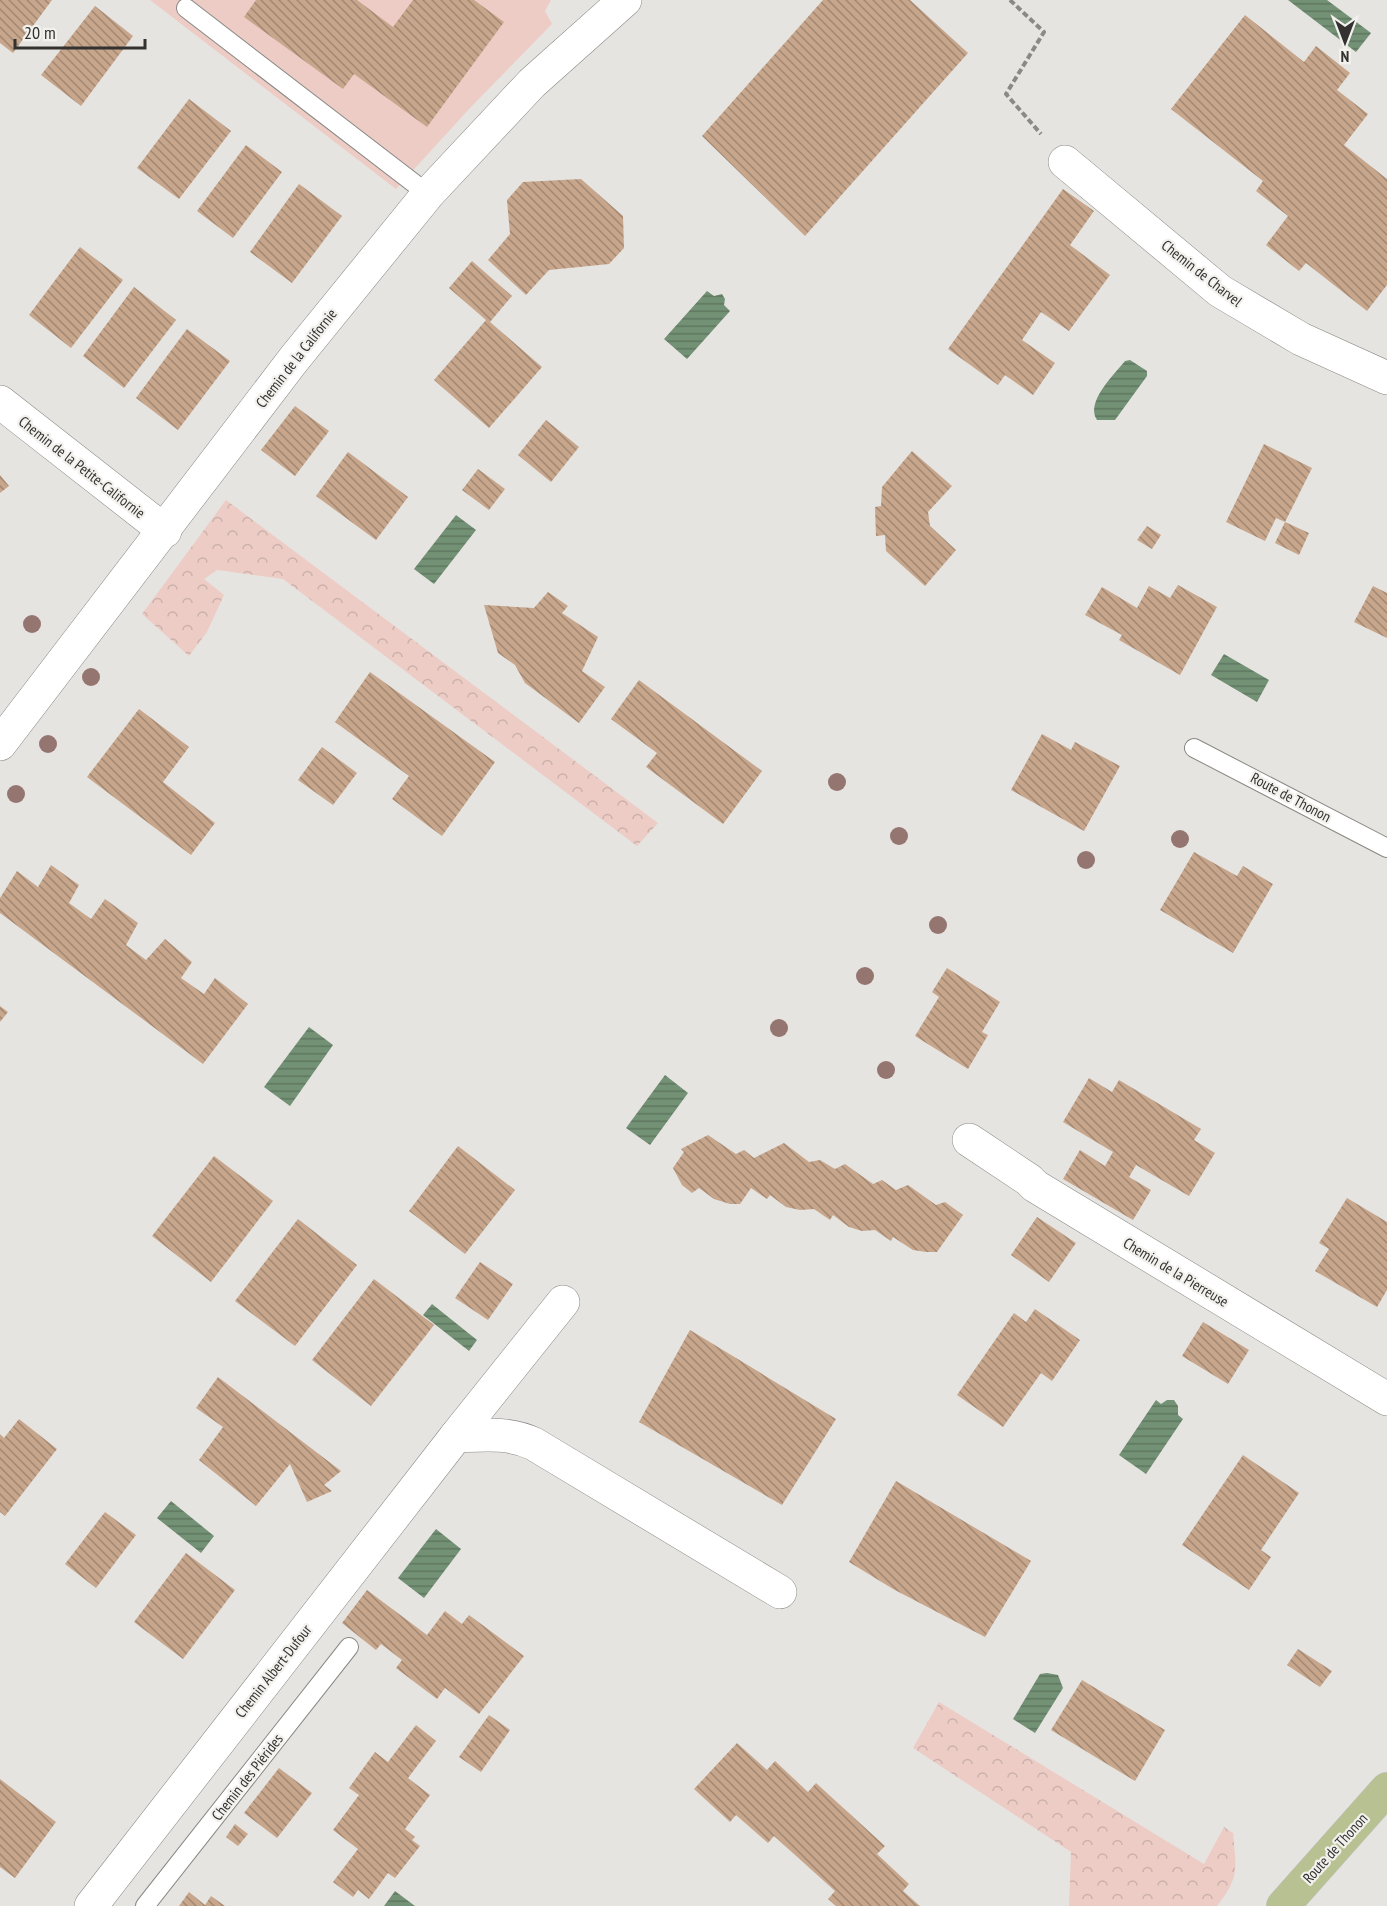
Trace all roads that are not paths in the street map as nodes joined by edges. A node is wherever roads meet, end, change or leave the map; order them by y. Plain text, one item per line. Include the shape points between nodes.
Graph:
1 (625, 0) edge
2 (186, 8) dead end
3 (1065, 162) road end
4 (428, 194) junction
5 (1387, 378) edge
6 (0, 402) edge
7 (165, 531) junction
8 (3, 733) edge
9 (1194, 748) dead end
10 (1387, 848) edge
11 (969, 1140) dead end
12 (562, 1302) dead end
13 (1387, 1399) edge
14 (456, 1436) junction
15 (780, 1592) dead end
16 (349, 1647) dead end
17 (1384, 1798) edge
18 (91, 1906) edge
19 (145, 1906) edge
20 (1284, 1906) edge

1 - 4 street, Chemin de la Californie via 532,83
2 - 4 lane
3 - 5 street, Chemin de Charvel via 1220,291 1301,339
4 - 7 street, Chemin de la Californie via 294,359
6 - 7 street, Chemin de la Petite-Californie
7 - 8 street, Chemin de la Californie
9 - 10 lane, Route de Thonon
11 - 13 street, Chemin de la Pierreuse via 1044,1192
12 - 14 street, Chemin Albert-Dufour
14 - 15 street via 521,1437
14 - 18 street, Chemin Albert-Dufour
16 - 19 lane, Chemin des Piérides
17 - 20 main road, Route de Thonon

